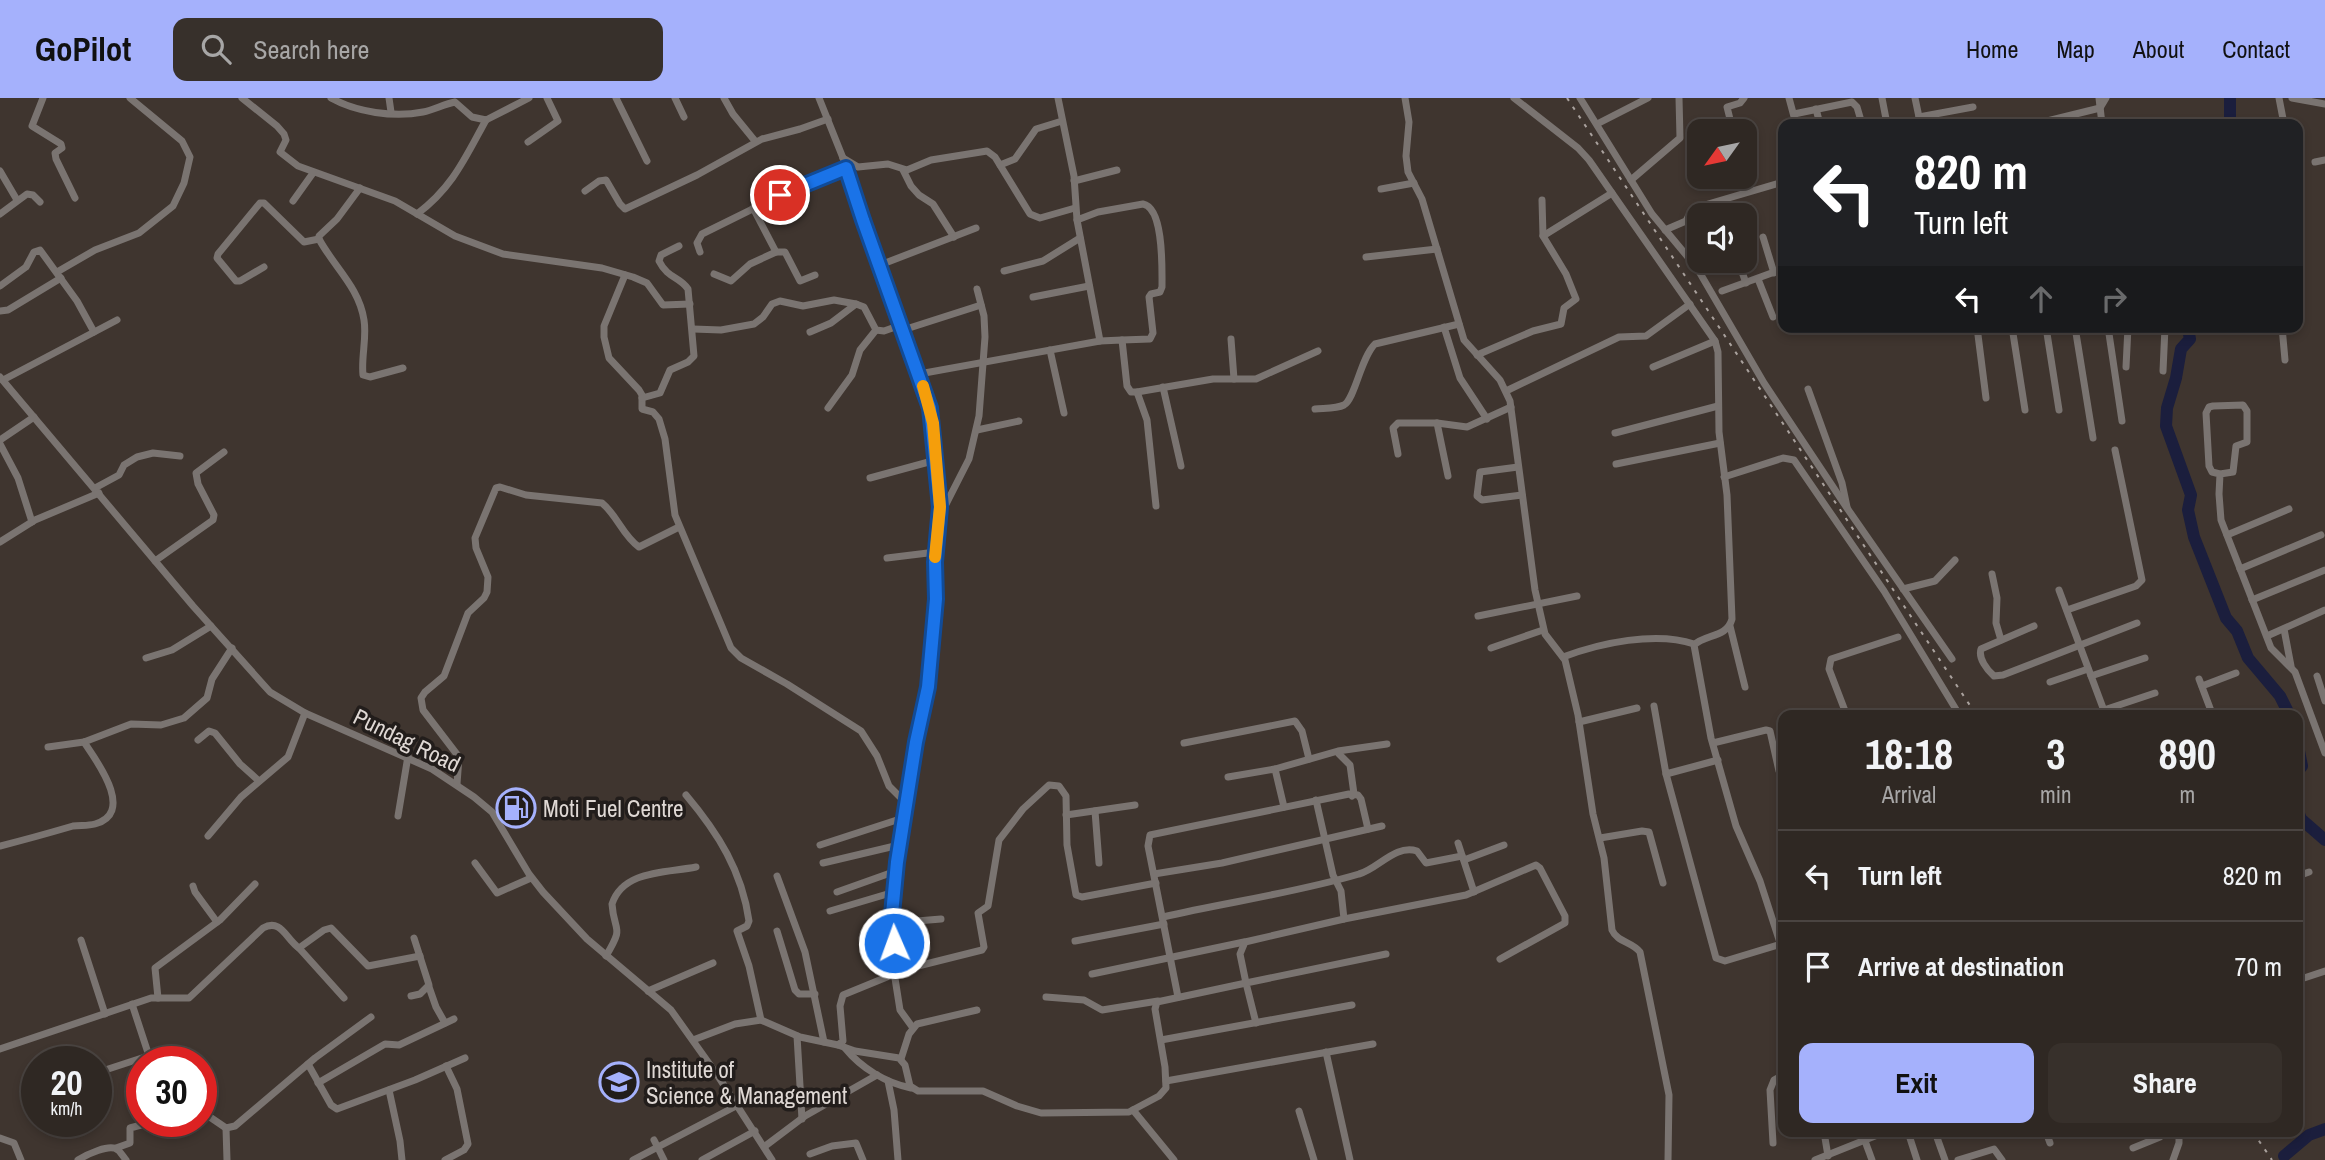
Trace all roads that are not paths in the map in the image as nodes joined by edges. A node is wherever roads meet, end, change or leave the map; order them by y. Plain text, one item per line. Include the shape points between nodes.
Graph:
1 (43, 98) edge
2 (130, 98) edge
3 (242, 98) edge
4 (331, 98) edge
5 (389, 98) edge
6 (529, 98) edge
7 (547, 98) edge
8 (616, 98) edge
9 (675, 98) edge
10 (724, 98) edge
11 (819, 98) edge
12 (1058, 98) edge
13 (1405, 98) edge
14 (1514, 98) edge
15 (1580, 98) edge
16 (1648, 98) edge
17 (1679, 98) edge
18 (1744, 98) edge
19 (1789, 98) edge
20 (1882, 98) edge
21 (1915, 98) edge
22 (2099, 98) edge
23 (2106, 98) edge
24 (2279, 98) edge
25 (2292, 98) edge
26 (1635, 101) edge
27 (2325, 104) edge
28 (1973, 107) dead end
29 (2100, 108) junction
30 (1816, 109) junction
31 (391, 112) junction
32 (1794, 114) junction
33 (684, 117) dead end
34 (828, 119) junction
35 (1730, 119) edge
36 (1795, 119) edge
37 (1819, 119) edge
38 (1860, 119) edge
39 (1885, 119) edge
40 (1920, 119) edge
41 (1924, 119) edge
42 (2055, 119) edge
43 (2101, 119) edge
44 (2283, 119) edge
45 (486, 120) junction
46 (1062, 121) junction
47 (1598, 124) junction
48 (755, 141) junction
49 (528, 142) dead end
50 (842, 157) junction
51 (2325, 160) edge
52 (647, 161) dead end
53 (2315, 162) dead end
54 (1000, 165) junction
55 (846, 168) junction
56 (903, 170) junction
57 (1117, 170) dead end
58 (0, 172) edge
59 (313, 173) junction
60 (1631, 180) junction
61 (1074, 181) junction
62 (1414, 183) junction
63 (1778, 183) edge
64 (360, 188) junction
65 (1381, 189) dead end
66 (584, 191) dead end
67 (1612, 193) junction
68 (75, 198) dead end
69 (17, 200) junction
70 (1542, 200) dead end
71 (293, 201) dead end
72 (40, 202) dead end
73 (753, 208) junction
74 (1075, 208) junction
75 (0, 214) edge
76 (417, 214) junction
77 (1077, 220) junction
78 (976, 228) dead end
79 (1665, 230) junction
80 (1543, 236) junction
81 (954, 237) junction
82 (1763, 237) dead end
83 (1080, 238) junction
84 (318, 239) junction
85 (679, 246) dead end
86 (1437, 249) junction
87 (700, 252) dead end
88 (776, 252) junction
89 (1366, 257) dead end
90 (880, 265) junction
91 (264, 267) dead end
92 (1004, 271) dead end
93 (1778, 271) edge
94 (1742, 273) edge
95 (1774, 273) junction
96 (715, 274) dead end
97 (59, 275) junction
98 (625, 275) junction
99 (816, 275) dead end
100 (1758, 279) junction
101 (1746, 283) junction
102 (0, 286) edge
103 (1089, 286) junction
104 (977, 289) dead end
105 (1722, 291) dead end
106 (1033, 297) dead end
107 (690, 304) junction
108 (856, 304) junction
109 (1690, 304) junction
110 (981, 305) junction
111 (0, 311) edge
112 (1773, 317) dead end
113 (117, 320) dead end
114 (1459, 324) junction
115 (1444, 327) junction
116 (902, 328) junction
117 (693, 329) junction
118 (876, 330) junction
119 (94, 331) junction
120 (810, 332) dead end
121 (1979, 333) edge
122 (2013, 333) edge
123 (2047, 333) edge
124 (2077, 333) edge
125 (2109, 333) edge
126 (2128, 333) edge
127 (2165, 333) edge
128 (2282, 333) edge
129 (1231, 339) dead end
130 (1122, 340) junction
131 (1100, 341) junction
132 (1715, 341) junction
133 (1051, 350) junction
134 (1318, 351) dead end
135 (1477, 355) junction
136 (2285, 360) dead end
137 (984, 362) junction
138 (1653, 367) dead end
139 (2126, 367) dead end
140 (402, 368) dead end
141 (2163, 371) dead end
142 (919, 374) junction
143 (1, 378) edge
144 (1234, 379) junction
145 (1163, 387) junction
146 (1808, 388) dead end
147 (1506, 391) junction
148 (1137, 392) junction
149 (642, 398) junction
150 (1986, 398) dead end
151 (1511, 407) junction
152 (1718, 407) junction
153 (828, 408) dead end
154 (1315, 409) dead end
155 (2025, 410) dead end
156 (2059, 410) dead end
157 (1064, 412) dead end
158 (34, 417) junction
159 (1487, 419) junction
160 (1018, 421) dead end
161 (2122, 421) dead end
162 (1437, 422) junction
163 (977, 430) junction
164 (1615, 433) dead end
165 (2094, 438) dead end
166 (0, 442) edge
167 (1720, 443) junction
168 (2115, 450) dead end
169 (224, 453) dead end
170 (1398, 454) dead end
171 (180, 456) dead end
172 (936, 460) junction
173 (1615, 464) dead end
174 (1181, 466) dead end
175 (1518, 467) junction
176 (2220, 474) junction
177 (1448, 476) dead end
178 (1724, 477) junction
179 (870, 478) dead end
180 (97, 491) junction
181 (1522, 495) junction
182 (1157, 506) dead end
183 (1847, 508) junction
184 (2289, 509) dead end
185 (939, 517) junction
186 (32, 522) junction
187 (679, 527) junction
188 (2321, 535) dead end
189 (2227, 536) junction
190 (0, 542) edge
191 (936, 552) junction
192 (887, 558) dead end
193 (1955, 560) dead end
194 (155, 561) junction
195 (2240, 569) junction
196 (2325, 570) edge
197 (1992, 574) dead end
198 (1903, 589) junction
199 (2059, 590) dead end
200 (1577, 596) dead end
201 (2252, 600) junction
202 (1538, 604) junction
203 (2067, 610) junction
204 (2325, 610) edge
205 (1478, 616) dead end
206 (2137, 623) dead end
207 (211, 626) junction
208 (1730, 626) junction
209 (2034, 626) dead end
210 (2284, 629) junction
211 (1544, 630) junction
212 (2267, 636) junction
213 (1898, 637) dead end
214 (2001, 640) junction
215 (1694, 644) junction
216 (2080, 646) junction
217 (232, 648) junction
218 (1490, 648) dead end
219 (1563, 657) junction
220 (146, 658) dead end
221 (2145, 658) dead end
222 (1952, 659) dead end
223 (2291, 666) junction
224 (2090, 673) junction
225 (2236, 673) dead end
226 (2317, 676) dead end
227 (2050, 682) dead end
228 (1745, 687) dead end
229 (2155, 693) dead end
230 (2325, 701) edge
231 (1654, 706) dead end
232 (1637, 708) dead end
233 (1845, 710) edge
234 (1956, 710) edge
235 (2104, 710) edge
236 (2115, 710) edge
237 (2210, 710) edge
238 (305, 713) junction
239 (1579, 722) junction
240 (2325, 722) edge
241 (2315, 726) junction
242 (198, 740) dead end
243 (84, 742) junction
244 (1184, 743) dead end
245 (1713, 743) junction
246 (1387, 744) dead end
247 (48, 747) dead end
248 (2325, 753) edge
249 (1339, 754) dead end
250 (408, 756) junction
251 (1309, 759) junction
252 (1718, 761) junction
253 (1778, 767) edge
254 (1275, 769) junction
255 (1666, 774) junction
256 (1228, 777) dead end
257 (259, 781) junction
258 (457, 785) junction
259 (686, 795) dead end
260 (1352, 796) junction
261 (1316, 800) junction
262 (906, 803) junction
263 (1135, 805) dead end
264 (1284, 807) junction
265 (1095, 811) junction
266 (1066, 815) junction
267 (398, 816) dead end
268 (903, 818) junction
269 (1382, 826) dead end
270 (1368, 829) junction
271 (208, 836) dead end
272 (1600, 838) junction
273 (1325, 840) junction
274 (1458, 844) dead end
275 (820, 845) dead end
276 (900, 845) junction
277 (1504, 845) dead end
278 (0, 846) edge
279 (1463, 858) junction
280 (475, 863) dead end
281 (823, 863) dead end
282 (1099, 863) dead end
283 (696, 867) dead end
284 (896, 871) junction
285 (2309, 872) dead end
286 (1154, 874) junction
287 (2303, 874) edge
288 (777, 876) dead end
289 (531, 878) junction
290 (1337, 881) junction
291 (1156, 883) junction
292 (1663, 883) dead end
293 (255, 884) dead end
294 (193, 886) dead end
295 (837, 892) dead end
296 (894, 892) junction
297 (1474, 892) junction
298 (830, 911) dead end
299 (1778, 918) edge
300 (941, 919) dead end
301 (1344, 919) junction
302 (1163, 920) junction
303 (1773, 920) junction
304 (217, 922) junction
305 (893, 923) junction
306 (777, 931) dead end
307 (1778, 936) edge
308 (414, 938) dead end
309 (81, 940) dead end
310 (1075, 941) dead end
311 (1245, 942) junction
312 (299, 948) junction
313 (1778, 949) edge
314 (1386, 954) dead end
315 (420, 956) junction
316 (606, 956) junction
317 (1171, 957) junction
318 (1500, 959) dead end
319 (713, 963) dead end
320 (2325, 971) edge
321 (894, 972) junction
322 (1092, 974) dead end
323 (2303, 978) edge
324 (1246, 983) junction
325 (429, 987) junction
326 (648, 991) junction
327 (815, 994) junction
328 (411, 996) dead end
329 (1046, 997) dead end
330 (1178, 997) junction
331 (158, 998) junction
332 (344, 998) dead end
333 (1158, 1001) junction
334 (132, 1004) junction
335 (1352, 1005) dead end
336 (977, 1010) dead end
337 (105, 1014) junction
338 (371, 1017) dead end
339 (454, 1019) dead end
340 (761, 1020) junction
341 (445, 1023) junction
342 (1256, 1023) junction
343 (913, 1028) junction
344 (797, 1036) junction
345 (693, 1040) junction
346 (1161, 1040) junction
347 (824, 1042) junction
348 (1373, 1044) dead end
349 (145, 1046) edge
350 (842, 1047) junction
351 (0, 1049) edge
352 (1326, 1052) junction
353 (465, 1058) dead end
354 (901, 1059) junction
355 (308, 1064) junction
356 (446, 1066) junction
357 (877, 1074) junction
358 (1778, 1078) edge
359 (888, 1081) junction
360 (1166, 1081) junction
361 (318, 1083) junction
362 (911, 1088) junction
363 (389, 1090) junction
364 (738, 1105) junction
365 (1133, 1110) junction
366 (1299, 1111) dead end
367 (802, 1119) junction
368 (217, 1122) edge
369 (226, 1128) junction
370 (755, 1131) junction
371 (130, 1137) edge
372 (1825, 1137) edge
373 (1874, 1137) edge
374 (1910, 1137) edge
375 (1937, 1137) edge
376 (2048, 1137) edge
377 (2160, 1137) edge
378 (2179, 1137) edge
379 (0, 1138) edge
380 (1865, 1141) junction
381 (1773, 1143) dead end
382 (2050, 1143) dead end
383 (655, 1144) junction
384 (764, 1147) junction
385 (2133, 1147) dead end
386 (116, 1148) junction
387 (810, 1154) dead end
388 (1828, 1156) junction
389 (21, 1160) edge
390 (78, 1160) edge
391 (126, 1160) edge
392 (228, 1160) edge
393 (402, 1160) edge
394 (445, 1160) edge
395 (633, 1160) edge
396 (664, 1160) edge
397 (702, 1160) edge
398 (772, 1160) edge
399 (863, 1160) edge
400 (898, 1160) edge
401 (1174, 1160) edge
402 (1314, 1160) edge
403 (1350, 1160) edge
404 (1668, 1160) edge
405 (1815, 1160) edge
406 (1872, 1160) edge
407 (1917, 1160) edge
408 (1945, 1160) edge
409 (1958, 1160) edge
410 (2002, 1160) edge
411 (2172, 1160) edge

1 - 68 street via 32,126 61,144 55,159
2 - 97 street via 183,141 190,157 184,183 173,206 139,233 95,250
3 - 59 street via 284,134 282,155
4 - 31 street via 366,110
5 - 31 street
6 - 45 street
7 - 49 street via 558,121
8 - 52 street
9 - 33 street
10 - 48 street
11 - 34 street
12 - 46 street
13 - 62 street via 1406,163
14 - 67 street via 1578,148
15 - 47 street
16 - 26 street
17 - 60 street via 1680,138
18 - 35 street via 1727,107
19 - 32 street
20 - 39 street
21 - 40 street
22 - 29 street
23 - 29 street
24 - 44 street
25 - 27 street
26 - 47 street
28 - 41 street
29 - 42 street
29 - 43 street
30 - 32 street
30 - 37 street
30 - 38 street via 1855,103
31 - 45 street via 420,113 455,102 472,117
32 - 36 street
34 - 48 street
34 - 50 street
45 - 76 street via 451,183
46 - 54 street via 1036,129 1015,159
46 - 61 street
47 - 60 street
48 - 66 street via 625,209 606,180
50 - 55 street
50 - 56 street via 858,167 888,164
51 - 53 street
54 - 56 street via 987,151 931,160
54 - 74 street via 1035,217
55 - 73 street
55 - 90 street
56 - 81 street
57 - 61 street
58 - 69 street
59 - 64 street
59 - 71 street
60 - 79 street
61 - 74 street
62 - 65 street
62 - 86 street
63 - 79 street via 1698,207 1686,221
64 - 76 street
64 - 84 street
67 - 80 street
67 - 109 street
69 - 72 street via 30,194
69 - 75 street
70 - 80 street
73 - 87 street via 702,234 697,243
73 - 88 street
74 - 77 street
76 - 98 street via 496,252
77 - 83 street
77 - 130 street via 1143,204 1154,210 1162,287 1149,297 1153,333 1150,339
78 - 81 street
79 - 183 street via 1697,268 1746,355
80 - 135 street via 1576,299 1564,308 1561,324
81 - 90 street
82 - 95 street
83 - 92 street via 1043,261
83 - 103 street
84 - 91 street via 304,242 260,203 217,256 236,281
84 - 140 street via 346,276 361,307 363,375
85 - 107 street via 659,261 669,276 687,286
86 - 89 street
86 - 114 street
88 - 96 street via 750,264 731,281
88 - 99 street via 785,252 800,281
90 - 116 street
93 - 95 street
94 - 101 street
95 - 100 street
97 - 102 street via 38,250 26,267
97 - 111 street
97 - 119 street
98 - 107 street via 647,283 663,305
98 - 149 street via 604,326 606,353
100 - 101 street
100 - 112 street
101 - 105 street
103 - 106 street
103 - 131 street
104 - 110 street
107 - 117 street
108 - 117 street via 834,300 803,306 780,301 754,324
108 - 118 street via 865,309
108 - 120 street
109 - 132 street
109 - 147 street via 1646,336 1619,337
110 - 116 street
110 - 137 street
113 - 119 street
114 - 115 street
114 - 135 street via 1464,341
115 - 154 street via 1375,344 1349,401
115 - 159 street via 1456,370
116 - 118 street
116 - 142 street
117 - 149 street via 693,359 670,370 660,393
118 - 153 street
119 - 143 street
121 - 150 street
122 - 155 street
123 - 156 street
124 - 165 street
125 - 161 street
126 - 139 street
127 - 141 street
128 - 136 street
129 - 144 street
130 - 131 street
130 - 148 street via 1127,386
131 - 133 street
132 - 138 street
132 - 152 street
133 - 137 street
133 - 157 street
134 - 144 street via 1256,379
135 - 147 street
137 - 142 street
137 - 163 street
142 - 172 street via 930,408
143 - 158 street, Pundag Road
144 - 145 street
145 - 148 street
145 - 174 street
146 - 183 street
147 - 151 street
148 - 182 street via 1149,432
149 - 187 street via 642,409 657,415 662,425
151 - 159 street
151 - 175 street
152 - 164 street
152 - 167 street
158 - 166 street
158 - 180 street, Pundag Road
159 - 162 street via 1467,427
160 - 163 street
162 - 170 street via 1395,424
162 - 177 street
163 - 185 street via 969,458
166 - 186 street
167 - 173 street
167 - 178 street
168 - 203 street via 2142,580
169 - 194 street via 196,473 213,520
171 - 180 street via 153,453 137,457
172 - 179 street
172 - 185 street
175 - 181 street
175 - 181 street via 1480,472 1478,496 1482,500
176 - 176 street via 2208,466 2207,409 2243,405 2247,442 2236,446 2233,472
176 - 189 street via 2219,508
178 - 208 street
178 - 234 street via 1783,458 1794,460 1884,591
180 - 186 street
180 - 194 street, Pundag Road
181 - 202 street
183 - 198 street
184 - 189 street
185 - 191 street
186 - 190 street
187 - 258 street via 639,547 602,503 494,489 475,538 488,577 487,592 468,613 444,676 421,698 424,710 459,757
187 - 262 street via 737,656 861,731 889,786
188 - 195 street
189 - 195 street
191 - 192 street
191 - 262 street via 928,687
193 - 198 street via 1935,581
194 - 207 street, Pundag Road
195 - 201 street
196 - 201 street
197 - 214 street
198 - 222 street
199 - 203 street
200 - 202 street
201 - 212 street
202 - 205 street
202 - 211 street
203 - 216 street
204 - 210 street
206 - 216 street
207 - 217 street, Pundag Road
207 - 220 street via 172,650
208 - 215 street
208 - 228 street
209 - 214 street
210 - 212 street
210 - 223 street
211 - 218 street
211 - 219 street
212 - 223 street via 2276,655
213 - 233 street via 1837,656 1829,663
214 - 216 street via 1979,652 1990,673 1998,677
215 - 219 street via 1672,638 1611,642
215 - 245 street
216 - 224 street
217 - 238 street, Pundag Road via 270,692
217 - 243 street via 212,679 207,698 184,718 161,725 128,725
219 - 239 street
221 - 224 street
223 - 241 street
224 - 227 street
224 - 235 street
225 - 237 street via 2200,683
226 - 230 street
229 - 236 street
231 - 255 street
232 - 239 street
238 - 250 street, Pundag Road
238 - 257 street via 288,757
239 - 272 street
240 - 241 street
241 - 248 street
242 - 257 street via 209,731 215,733
243 - 247 street
243 - 278 street via 111,788 110,812 94,824
244 - 251 street via 1295,721
245 - 252 street
245 - 253 street via 1770,731
246 - 251 street
249 - 260 street via 1350,765
250 - 258 street, Pundag Road
250 - 267 street
251 - 254 street
252 - 255 street
252 - 303 street via 1736,826
254 - 256 street
254 - 264 street
255 - 313 street via 1716,958 1725,961
257 - 271 street
258 - 289 street, Pundag Road via 492,812
259 - 340 street via 718,834 732,863 749,921 737,931
260 - 261 street
260 - 270 street via 1361,799
261 - 264 street
261 - 273 street
262 - 268 street
263 - 265 street
264 - 286 street via 1150,835
265 - 266 street
265 - 282 street
266 - 291 street via 1076,895
266 - 321 street via 1064,792 1056,784 1049,785 1002,835 988,906 978,913 982,950
268 - 275 street
268 - 276 street
269 - 270 street
270 - 273 street
272 - 292 street via 1649,832
272 - 404 street via 1612,930 1640,951 1662,1049 1669,1095
273 - 286 street
273 - 290 street
274 - 279 street
276 - 281 street
276 - 284 street
277 - 279 street
279 - 290 street via 1426,863 1411,849 1380,860 1368,872
279 - 297 street
280 - 289 street via 497,893
283 - 316 street via 643,876 621,887 611,906 618,934
284 - 295 street
284 - 296 street
285 - 287 street
286 - 291 street
288 - 327 street
289 - 316 street, Pundag Road
290 - 301 street
290 - 302 street
291 - 302 street
293 - 304 street
294 - 304 street
296 - 298 street
296 - 305 street
297 - 301 street
297 - 318 street via 1536,865 1566,920
299 - 303 street
300 - 305 street
301 - 311 street
302 - 310 street
302 - 317 street
303 - 307 street
304 - 331 street via 155,968
305 - 321 street
306 - 327 street via 795,990
308 - 315 street
309 - 337 street
311 - 317 street
311 - 324 street via 1240,954
312 - 315 street via 330,928 368,966
312 - 331 street via 270,924 190,998
312 - 332 street
314 - 324 street
315 - 325 street
316 - 326 street, Pundag Road
317 - 322 street
317 - 330 street
319 - 326 street
320 - 323 street
321 - 343 street via 900,1010
321 - 350 street via 843,995
324 - 330 street
324 - 342 street
325 - 328 street
325 - 341 street
326 - 345 street, Pundag Road via 671,1010
327 - 347 street
329 - 333 street via 1084,1000 1102,1010
330 - 333 street
331 - 334 street
333 - 346 street via 1155,1009
334 - 337 street
334 - 349 street
335 - 342 street
336 - 343 street via 921,1022
337 - 351 street
338 - 355 street
339 - 341 street
340 - 344 street
340 - 345 street via 727,1026
341 - 361 street via 399,1045 385,1044
342 - 346 street
343 - 354 street
344 - 347 street
344 - 367 street
345 - 364 street, Pundag Road
346 - 360 street
347 - 350 street
348 - 352 street
350 - 354 street
350 - 357 street
352 - 360 street
352 - 403 street
353 - 356 street
354 - 362 street
355 - 361 street
355 - 369 street via 248,1116
356 - 363 street
356 - 394 street via 457,1089 468,1145
357 - 359 street
357 - 367 street
358 - 381 street via 1770,1090
359 - 362 street
359 - 400 street
360 - 365 street via 1163,1093
361 - 363 street via 337,1108
362 - 365 street via 983,1091 1041,1113
363 - 393 street
364 - 370 street, Pundag Road
364 - 383 street
365 - 401 street
366 - 402 street
367 - 384 street
368 - 369 street
369 - 392 street
370 - 384 street, Pundag Road
370 - 397 street
371 - 386 street via 130,1143
372 - 388 street
373 - 380 street
374 - 407 street
375 - 408 street
376 - 382 street
377 - 385 street
378 - 411 street
379 - 389 street via 14,1143
380 - 388 street
380 - 406 street
383 - 395 street
383 - 396 street
384 - 398 street, Pundag Road
386 - 390 street
386 - 391 street
387 - 399 street via 856,1143
388 - 405 street
409 - 410 street via 1994,1149

